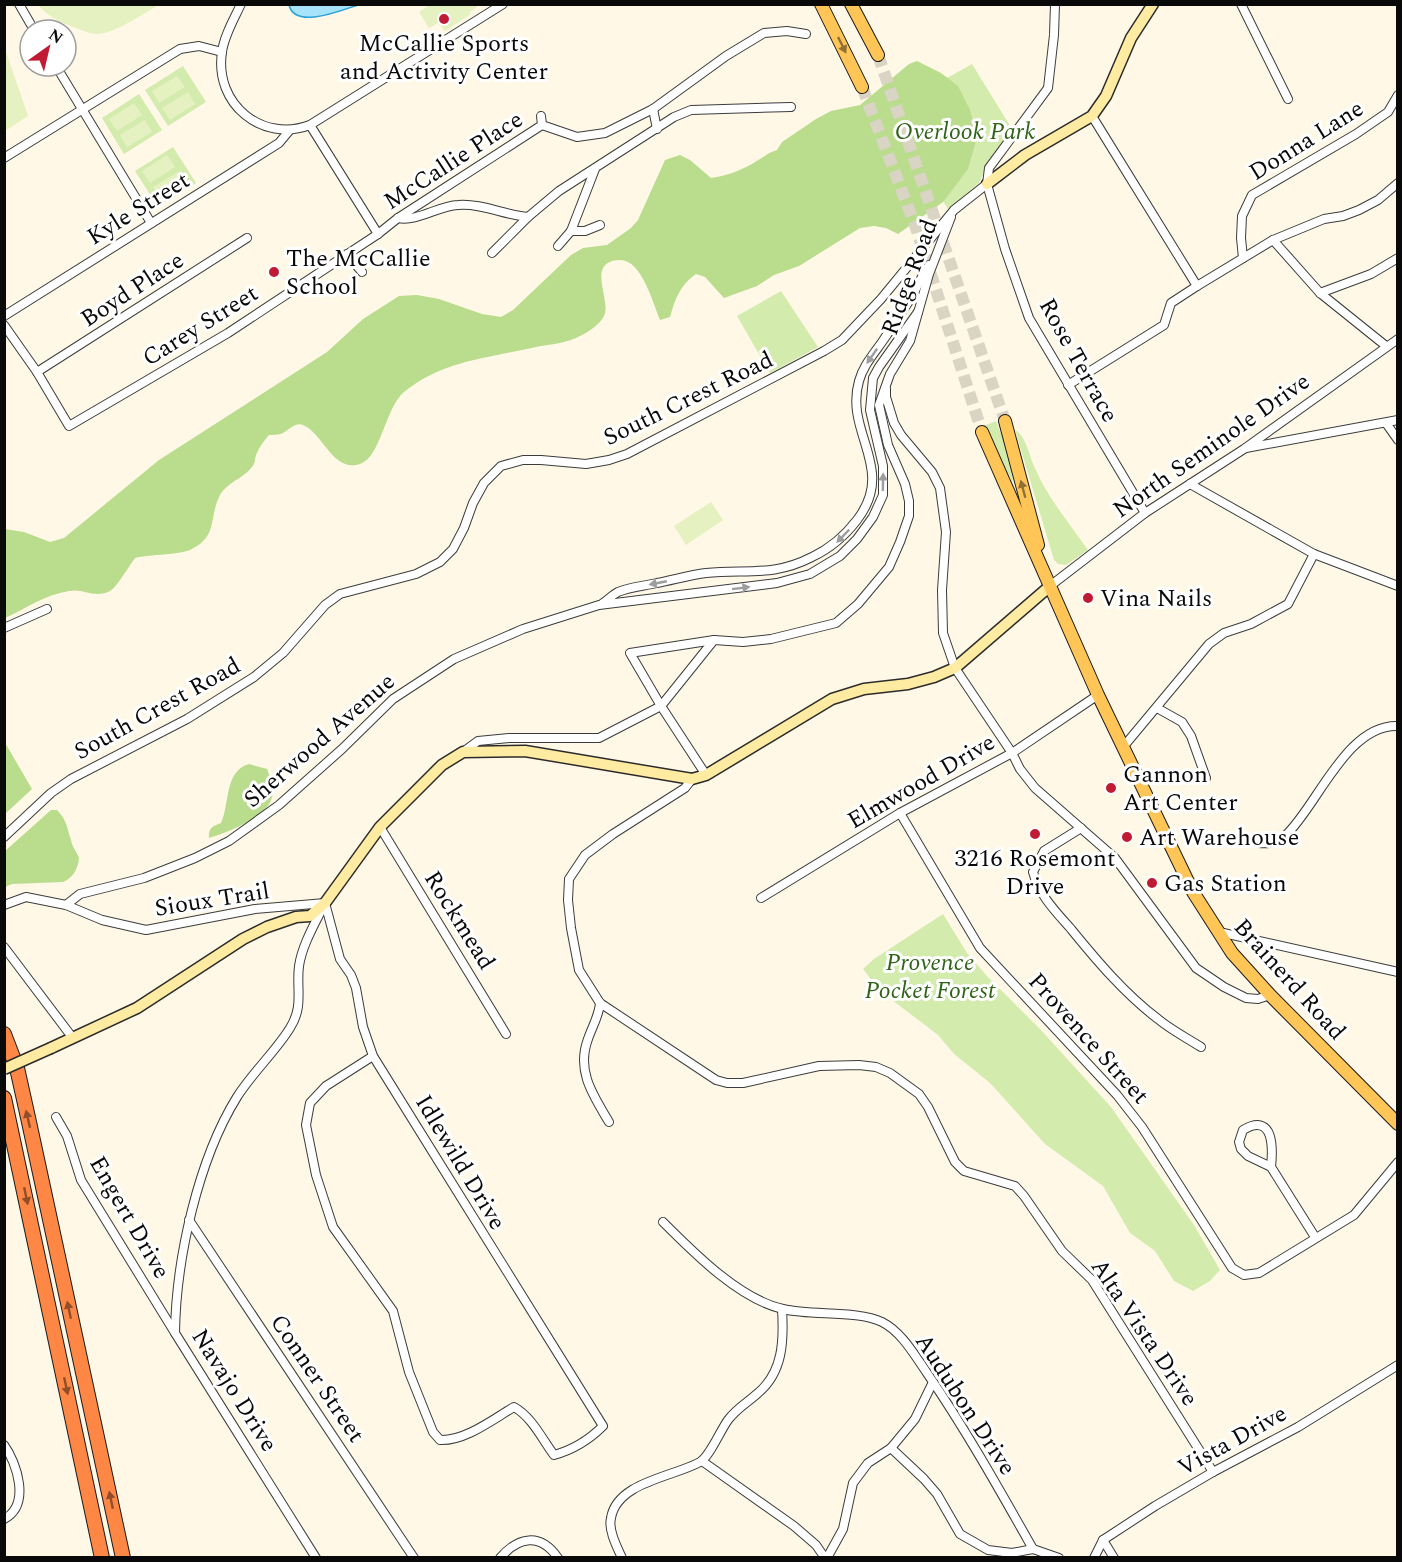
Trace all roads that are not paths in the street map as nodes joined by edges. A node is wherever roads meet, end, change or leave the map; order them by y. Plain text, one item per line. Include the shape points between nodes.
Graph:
1 (19, 4) edge
2 (241, 4) edge
3 (503, 4) edge
4 (822, 4) edge
5 (851, 4) edge
6 (1055, 4) edge
7 (1153, 4) edge
8 (1241, 4) edge
9 (27, 18) edge
10 (806, 34) dead end
11 (222, 52) junction
12 (878, 55) tunnel mouth
13 (64, 78) edge
14 (862, 87) tunnel mouth
15 (1398, 95) edge
16 (1288, 99) dead end
17 (791, 107) dead end
18 (83, 109) junction
19 (653, 109) junction
20 (1092, 116) junction
21 (310, 125) junction
22 (657, 129) junction
23 (289, 131) junction
24 (4, 158) edge
25 (596, 168) junction
26 (1398, 183) edge
27 (987, 184) junction
28 (954, 210) junction
29 (528, 217) junction
30 (398, 218) junction
31 (151, 223) junction
32 (600, 225) dead end
33 (570, 231) junction
34 (378, 234) junction
35 (247, 238) dead end
36 (1273, 240) junction
37 (558, 246) dead end
38 (492, 253) dead end
39 (347, 254) junction
40 (937, 254) junction
41 (1244, 258) junction
42 (1398, 258) edge
43 (362, 272) dead end
44 (1197, 286) junction
45 (1320, 293) junction
46 (918, 312) junction
47 (4, 316) edge
48 (4, 325) edge
49 (1398, 339) edge
50 (1386, 346) junction
51 (37, 372) junction
52 (886, 385) junction
53 (1068, 385) junction
54 (1398, 420) edge
55 (1005, 421) tunnel mouth
56 (1386, 423) junction
57 (982, 432) tunnel mouth
58 (1398, 440) edge
59 (1244, 448) junction
60 (1190, 484) junction
61 (1145, 513) junction
62 (1314, 554) junction
63 (1050, 586) junction
64 (1398, 586) edge
65 (599, 605) junction
66 (47, 609) dead end
67 (4, 628) edge
68 (714, 640) junction
69 (955, 668) junction
70 (1098, 695) junction
71 (661, 706) junction
72 (1157, 708) junction
73 (1398, 726) edge
74 (1124, 747) junction
75 (463, 752) junction
76 (1012, 753) junction
77 (706, 775) junction
78 (692, 778) junction
79 (1206, 778) dead end
80 (900, 813) junction
81 (380, 827) junction
82 (1081, 828) junction
83 (4, 837) edge
84 (1259, 843) dead end
85 (761, 898) dead end
86 (325, 903) junction
87 (4, 905) edge
88 (66, 905) junction
89 (1218, 932) junction
90 (4, 947) edge
91 (1398, 972) edge
92 (1270, 995) junction
93 (600, 1003) junction
94 (4, 1034) edge
95 (507, 1034) dead end
96 (72, 1037) junction
97 (1201, 1047) dead end
98 (373, 1056) junction
99 (4, 1069) edge
100 (4, 1098) edge
101 (57, 1117) dead end
102 (609, 1122) dead end
103 (1398, 1124) edge
104 (1398, 1162) edge
105 (1271, 1167) junction
106 (189, 1220) junction
107 (663, 1222) dead end
108 (1315, 1237) junction
109 (782, 1309) junction
110 (175, 1333) junction
111 (1398, 1365) edge
112 (933, 1382) junction
113 (4, 1445) edge
114 (891, 1448) junction
115 (702, 1461) junction
116 (1213, 1472) junction
117 (4, 1519) edge
118 (1103, 1540) junction
119 (1034, 1549) junction
120 (102, 1557) edge
121 (123, 1557) edge
122 (316, 1557) edge
123 (414, 1557) edge
124 (500, 1557) edge
125 (558, 1557) edge
126 (622, 1557) edge
127 (826, 1557) edge
128 (1059, 1557) edge
129 (1094, 1557) edge
130 (1114, 1557) edge

1 - 9 street
2 - 11 street
3 - 21 street
4 -> 14 main road
5 - 12 main road
6 - 27 street via 1048,88 989,168
7 - 20 street via 1131,38 1106,96
8 - 16 street
10 - 19 street via 764,33
11 - 18 street via 199,46 180,49
11 - 23 street via 226,88 237,108 267,127
13 - 18 street
15 - 41 street, Donna Lane via 1384,115 1252,195 1242,216
17 - 22 street via 691,110
18 - 24 street
18 - 31 street
19 - 22 street
19 - 30 street, McCallie Place via 605,133 578,137 542,121
20 - 27 street via 1025,155
20 - 44 street
21 - 23 street
21 - 34 street
22 - 25 street
23 - 31 street, Kyle Street via 279,143
25 - 29 street
25 - 33 street
26 - 36 street via 1359,210 1324,219
27 - 28 street, South Crest Road
27 - 53 street, Rose Terrace via 1029,319
28 - 40 street, Ridge Road
28 - 83 street, South Crest Road via 842,340 627,454 586,464 523,460 501,466 484,483 453,549 440,562 416,574 340,594 254,677 187,719 71,779
29 - 30 street via 457,205 407,220
29 - 38 street
30 - 34 street, McCallie Place
31 - 47 street, Kyle Street
32 - 33 street
33 - 37 street
34 - 39 street, Carey Street
35 - 51 street, Boyd Place
36 - 41 street
36 - 45 street
39 - 43 street
39 - 51 street, Carey Street via 228,333 69,426
40 - 46 street, Ridge Road
40 -> 65 street, Sherwood Avenue via 870,357 858,383 859,424 872,464 873,481 864,510 846,534 830,548 798,564 772,571 707,573 647,585 615,594
41 - 44 street
42 - 45 street via 1371,274
44 - 53 street via 1172,303 1164,325
45 - 50 street
46 - 52 street, Ridge Road via 910,341
65 -> 46 street, Sherwood Avenue via 801,578 849,548 873,517 883,495 883,466 870,410 873,378
48 - 51 street
49 - 50 street, North Seminole Drive
50 - 59 street, North Seminole Drive
52 - 68 street, Ridge Road via 879,405 888,445 909,501 909,516 888,567 858,604 836,623 771,639
52 - 69 street via 894,423 940,488 946,532 944,633
53 - 61 street, Rose Terrace
54 - 56 street
63 -> 55 main road, Brainerd Road
56 - 58 street
56 - 59 street
57 - 63 main road, Brainerd Road
59 - 60 street, North Seminole Drive
60 - 61 street, North Seminole Drive
60 - 62 street
61 - 63 street, North Seminole Drive
62 - 64 street
62 - 72 street via 1288,604 1224,633 1209,644
63 - 69 street
63 - 70 main road, Brainerd Road
65 - 88 street, Sherwood Avenue via 523,629 454,659 393,699 279,805 229,841 144,878 80,894
66 - 67 street
68 - 71 street
68 - 71 street, Ridge Road via 630,653
69 - 76 street
69 - 77 street via 908,684 864,689 832,699
70 - 74 main road, Brainerd Road
70 - 76 street, Elmwood Drive
71 - 75 street via 599,738 478,741
71 - 77 street
72 - 74 street
72 - 79 street via 1182,722
73 - 84 street via 1371,731 1338,763 1284,836 1270,844
74 - 89 main road, Brainerd Road via 1193,892
75 - 78 street via 525,751
75 - 81 street via 442,765
76 - 80 street, Elmwood Drive
76 - 82 street via 1038,792
77 - 78 street
78 - 93 street, Alta Vista Drive via 685,788 585,855 569,879 574,951 579,970
80 - 85 street, Elmwood Drive
80 - 108 street, Provence Street via 980,948 1117,1095 1142,1127 1232,1268 1244,1275 1258,1273
81 - 86 street
81 - 95 street, Rockmead
82 - 92 street via 1114,858 1196,968 1246,998
82 - 97 street via 1044,851 1033,872 1035,883 1096,959 1137,1001
86 - 88 street, Sioux Trail via 255,909 146,930 102,920
86 - 96 street via 310,916 296,917 243,939 138,1008
86 - 98 street, Idlewild Drive via 340,959 356,988
86 - 106 street, Navajo Drive via 299,966 299,1007 291,1028 238,1095 224,1120
87 - 88 street, Sioux Trail via 26,897
89 - 91 street
89 - 92 main road, Brainerd Road
90 - 96 street
92 - 103 main road, Brainerd Road
93 - 102 street via 584,1053 584,1070 587,1084
93 - 116 street, Alta Vista Drive via 716,1080 727,1083 819,1066 859,1065 876,1066 907,1084 928,1107 955,1162 964,1171 1015,1186 1062,1251 1092,1280
121 -> 94 highway via 16,1068
96 - 99 street, bridge
98 - 98 street, Idlewild Drive via 326,1086 310,1103 306,1125 316,1175 333,1227 393,1311 410,1372 440,1440 451,1440 514,1407 530,1421 554,1455 565,1452 603,1426
100 -> 120 highway
101 - 110 street, Engert Drive via 81,1180
104 - 108 street via 1354,1215
105 - 105 street via 1272,1138 1268,1131 1254,1125 1243,1130 1241,1149
105 - 108 street
106 - 110 street, Navajo Drive via 176,1300
106 - 123 street, Conner Street
107 - 109 street, Audubon Drive via 719,1275
109 - 112 street, Audubon Drive via 883,1323 908,1346
109 - 115 street via 784,1330 777,1370 770,1383 737,1408
110 - 122 street, Navajo Drive
111 - 116 street, Vista Drive via 1298,1427
112 - 114 street via 915,1419
112 - 119 street, Audubon Drive
113 - 117 street via 12,1455 21,1488 17,1502
114 - 119 street via 937,1494 960,1534 988,1551 1012,1553
114 - 127 street via 868,1463 853,1483 843,1529
115 - 126 street via 629,1491 618,1503 610,1519
115 - 127 street via 794,1526
116 - 118 street, Vista Drive
118 - 129 street, Vista Drive
118 - 130 street
119 - 128 street
124 - 125 street via 514,1544 527,1539 541,1541

